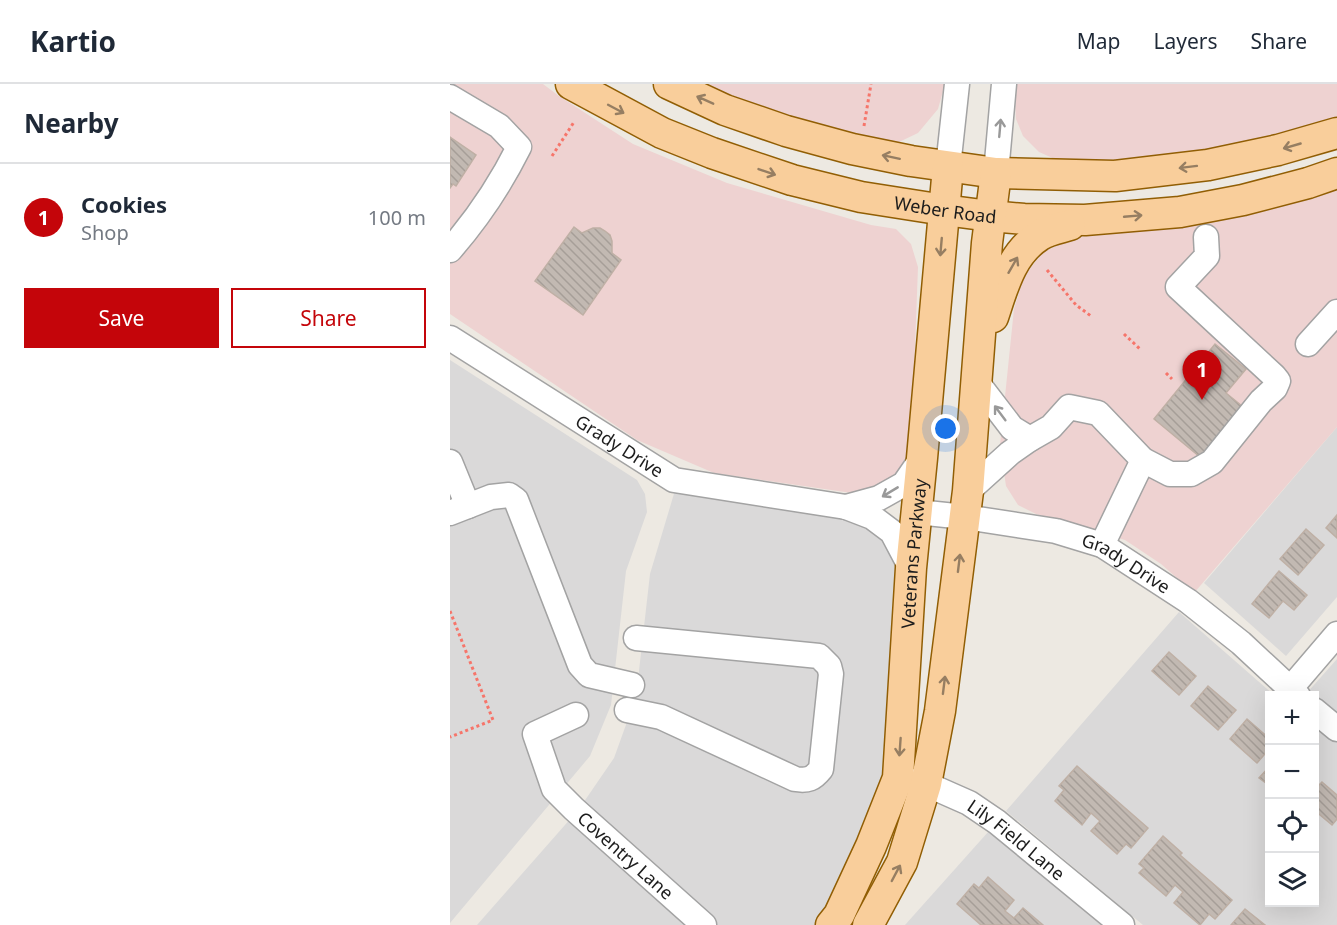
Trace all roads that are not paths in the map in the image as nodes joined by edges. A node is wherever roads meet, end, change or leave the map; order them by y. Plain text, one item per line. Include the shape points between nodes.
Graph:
1 (571, 84) edge
2 (669, 84) edge
3 (957, 84) edge
4 (1004, 84) edge
5 (450, 97) edge
6 (1337, 133) edge
7 (948, 168) junction
8 (996, 173) junction
9 (1337, 173) edge
10 (944, 210) junction
11 (990, 216) junction
12 (1085, 220) junction
13 (1206, 237) dead end
14 (450, 250) edge
15 (1337, 312) edge
16 (450, 338) edge
17 (1308, 345) dead end
18 (977, 370) junction
19 (1030, 440) junction
20 (922, 458) junction
21 (1143, 460) junction
22 (450, 462) edge
23 (966, 504) junction
24 (846, 507) junction
25 (459, 509) edge
26 (917, 512) junction
27 (1102, 545) junction
28 (911, 568) junction
29 (1337, 634) edge
30 (636, 638) dead end
31 (632, 685) dead end
32 (1293, 691) edge
33 (1295, 691) edge
34 (627, 710) dead end
35 (1319, 714) edge
36 (576, 715) dead end
37 (1337, 729) edge
38 (898, 778) junction
39 (926, 784) junction
40 (704, 925) edge
41 (831, 925) edge
42 (868, 925) edge
43 (1122, 925) edge

1 -> 10 main road, Weber Road via 662,133 750,166 861,197
7 -> 2 main road via 852,150 786,131 725,110
3 - 7 street
8 -> 4 street
5 - 14 street via 499,126 519,147 468,229
6 -> 8 main road via 1208,165 1115,176
7 - 8 main road
7 - 10 main road, Veterans Parkway
8 - 11 main road
12 -> 9 main road, Weber Road via 1180,212 1235,202
10 - 11 main road, Weber Road
10 -> 20 main road, Veterans Parkway
11 - 12 main road, Weber Road
11 - 18 main road
18 -> 12 main road via 1006,277 1022,250 1040,235
13 - 21 street via 1207,256 1178,287 1278,381 1212,462 1191,474 1170,474
15 - 17 street
16 - 24 street, Grady Drive via 674,480
19 -> 18 street via 1012,428
18 - 23 main road
19 - 21 street via 1051,427 1069,407 1098,413
19 - 23 street via 1010,453
20 -> 24 street, Grady Drive via 904,484 879,498
20 - 26 main road, Veterans Parkway
21 - 27 street
22 - 25 street
23 - 26 street, Grady Drive
23 - 27 street, Grady Drive
39 -> 23 main road via 940,711
24 - 28 street, Grady Drive via 872,517 892,532
25 - 31 street via 491,497 509,495 516,500 580,665 589,675
26 - 28 main road, Veterans Parkway
27 - 32 street, Grady Drive via 1183,597
28 -> 38 main road, Veterans Parkway
29 - 33 street
30 - 34 street via 819,656 831,674 821,769 814,778 795,779 661,717
35 - 37 street
36 - 40 street, Coventry Lane via 535,734 554,789
38 - 39 street, Lily Field Lane
38 - 41 main road, Veterans Parkway via 871,846
42 -> 39 main road via 902,862
39 - 43 street, Lily Field Lane via 969,802 997,822

